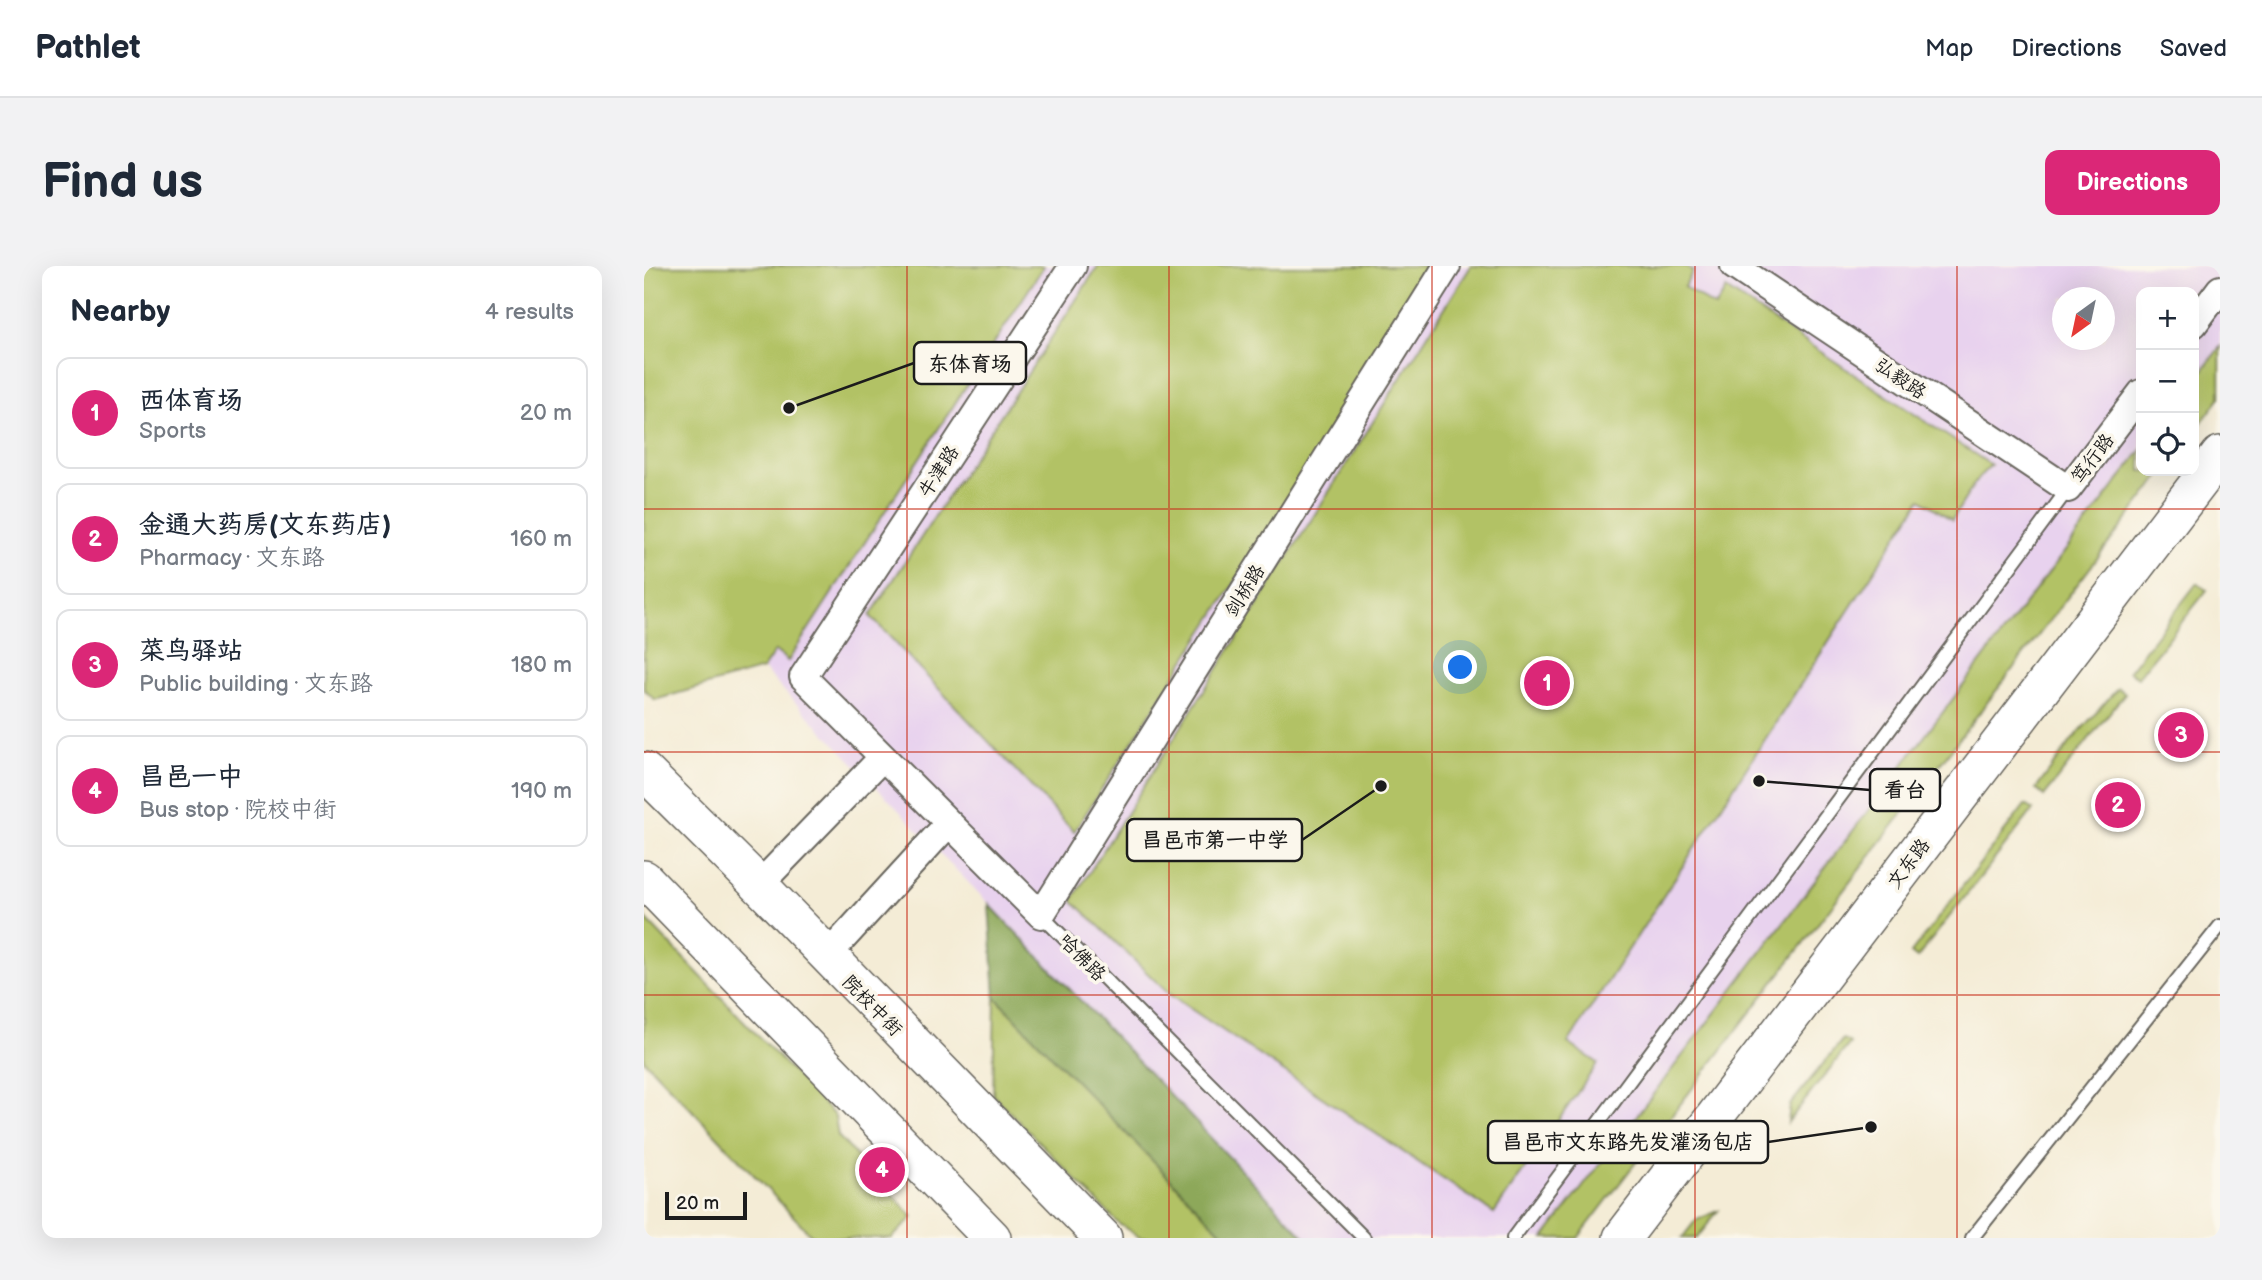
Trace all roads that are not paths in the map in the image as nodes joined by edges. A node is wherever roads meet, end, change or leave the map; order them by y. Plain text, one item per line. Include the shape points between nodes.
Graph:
1 (1073, 266) edge
2 (1447, 266) edge
3 (1734, 266) edge
4 (2220, 289) edge
5 (2199, 317) edge
6 (2136, 400) edge
7 (2220, 455) edge
8 (2068, 489) junction
9 (803, 677) joint
10 (882, 758) junction
11 (644, 771) edge
12 (948, 824) junction
13 (644, 879) edge
14 (759, 886) junction
15 (1041, 915) junction
16 (2220, 926) edge
17 (826, 957) junction
18 (992, 1238) edge
19 (1102, 1238) edge
20 (1364, 1238) edge
21 (1513, 1238) edge
22 (1622, 1238) edge
23 (1972, 1238) edge

1 - 9 street, 牛津路
2 - 15 street, 剑桥路
3 - 8 street, 弘毅路
4 - 5 street
6 - 8 street, 笃行路
7 - 22 main road, 文东路
8 - 21 lane
9 - 10 street, 哈佛路
10 - 12 street, 哈佛路
10 - 14 street
11 - 14 main road, 院校中街
12 - 15 street, 哈佛路
12 - 17 street
13 - 18 main road
14 - 17 main road, 院校中街
15 - 20 lane, 哈佛路
16 - 23 lane
17 - 19 main road, 院校中街

